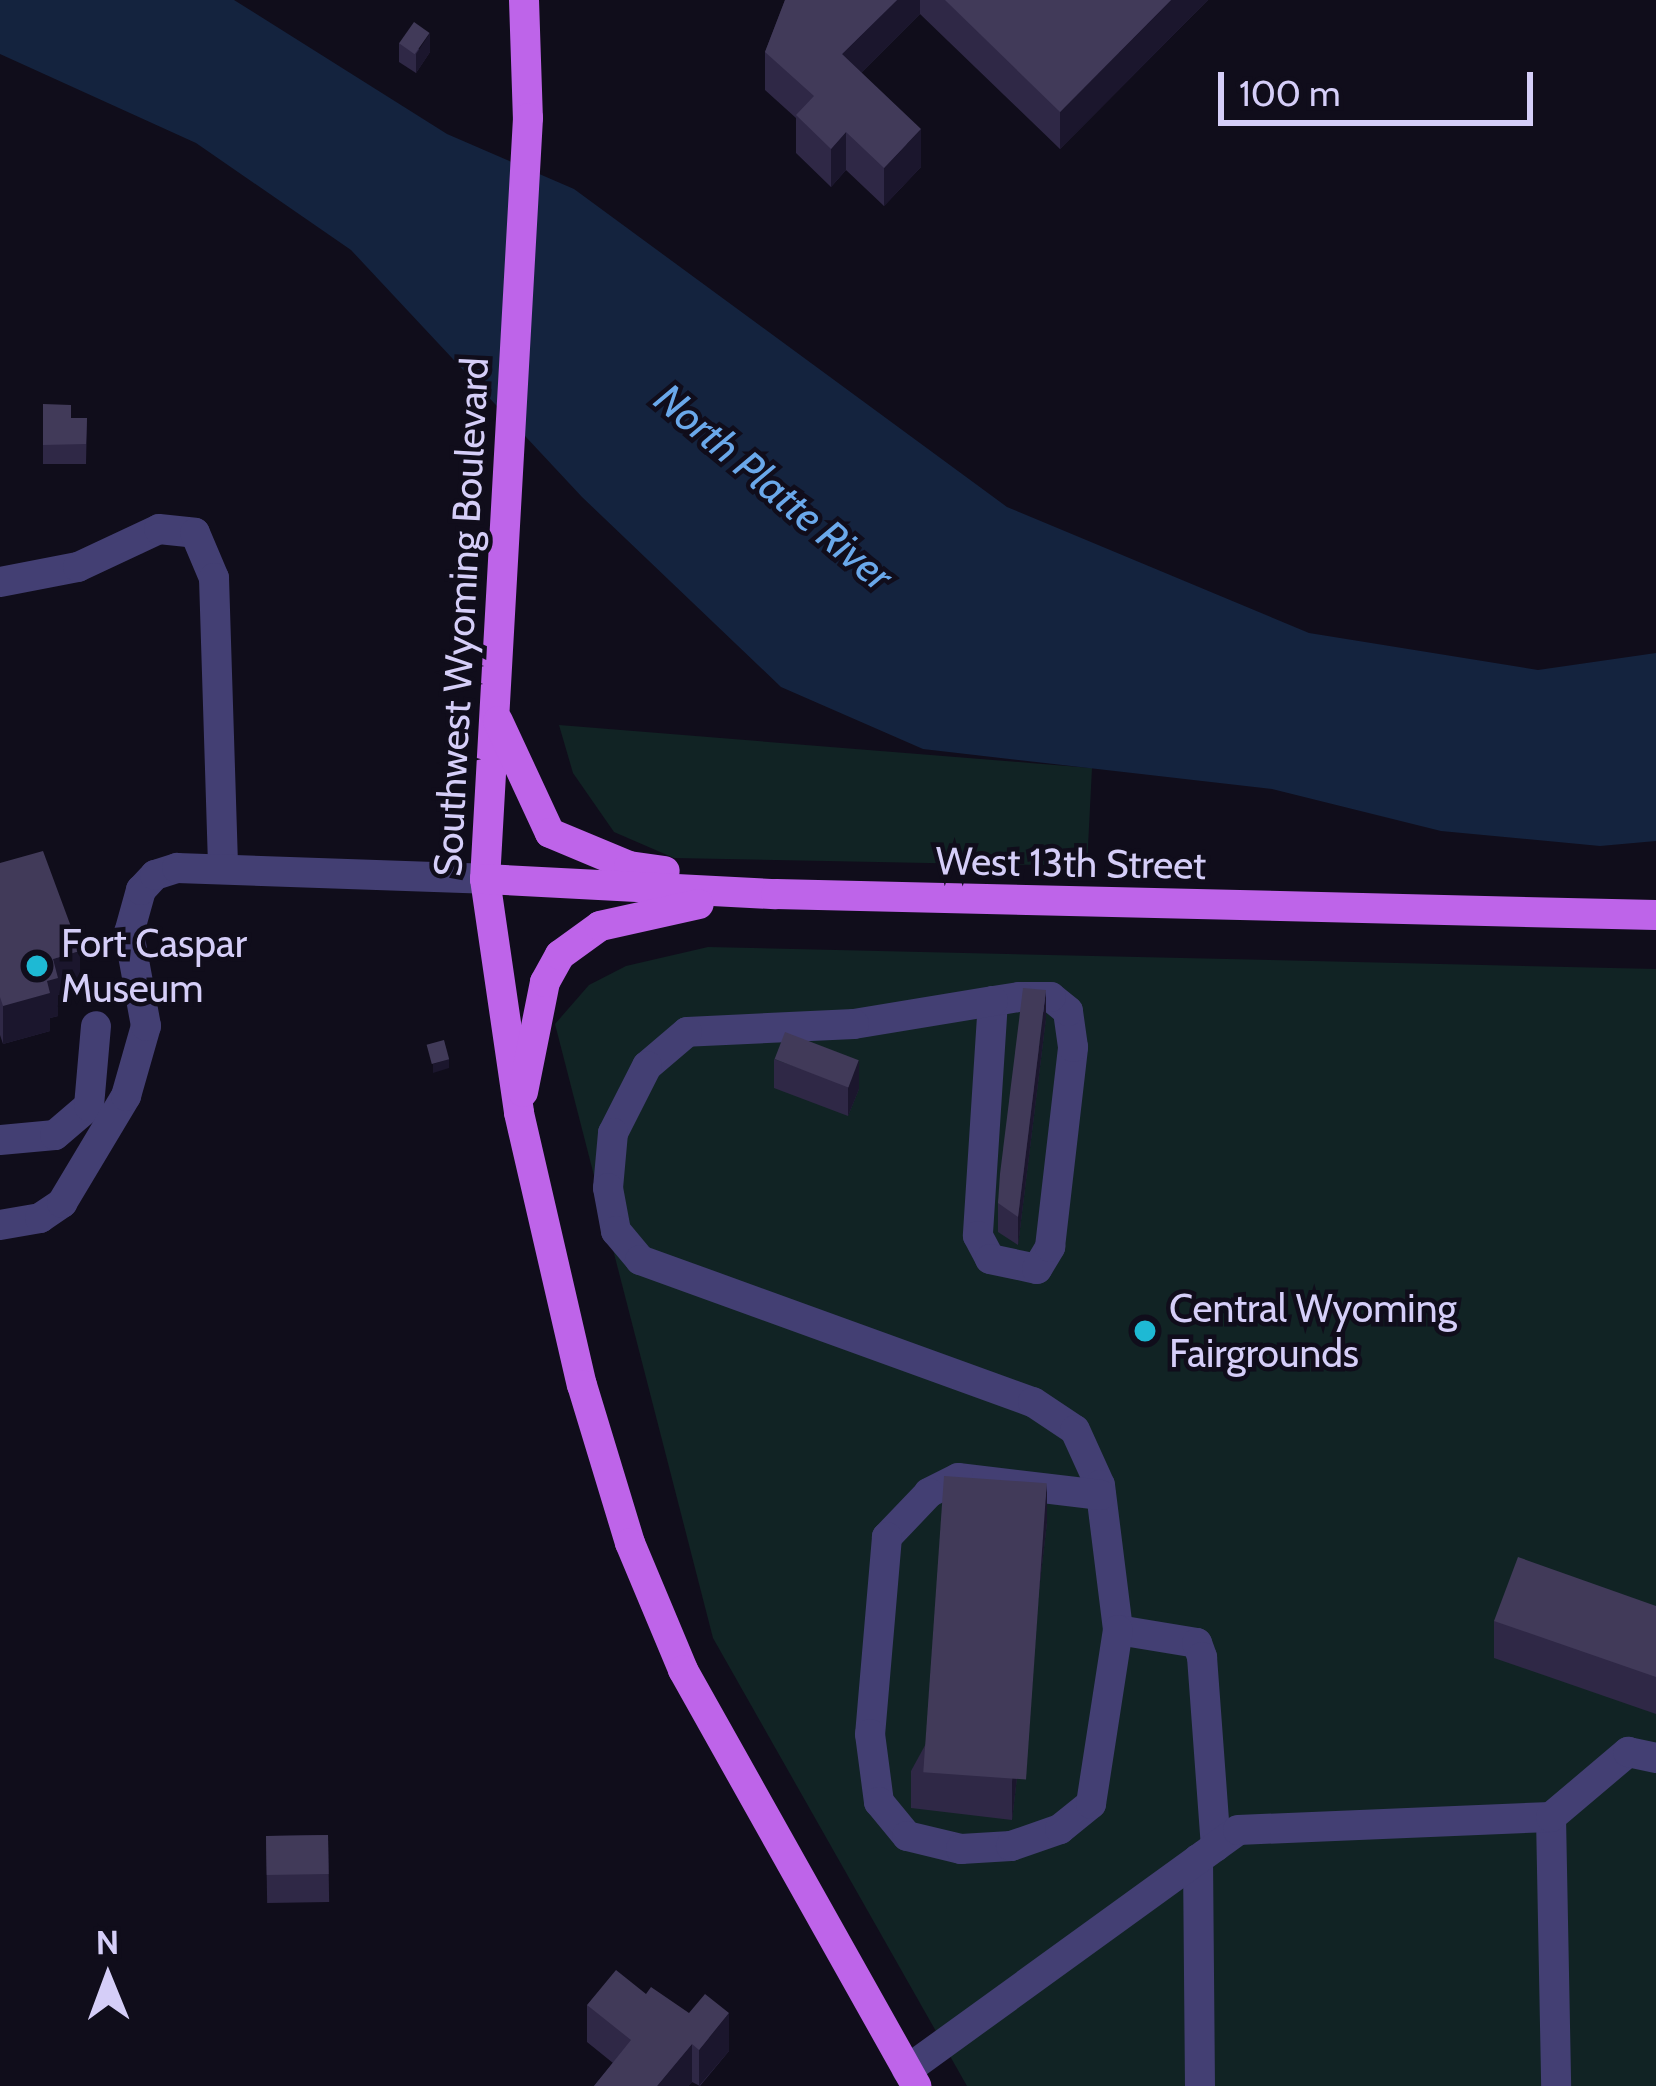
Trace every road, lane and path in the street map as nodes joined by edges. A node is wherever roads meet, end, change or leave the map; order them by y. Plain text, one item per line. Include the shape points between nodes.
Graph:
1 (524, 0) edge
2 (0, 582) edge
3 (491, 699) junction
4 (223, 869) junction
5 (485, 878) junction
6 (776, 894) junction
7 (1656, 915) edge
8 (993, 1001) junction
9 (95, 1026) dead end
10 (519, 1113) junction
11 (0, 1140) edge
12 (0, 1225) edge
13 (1101, 1496) junction
14 (1118, 1630) junction
15 (1656, 1759) edge
16 (1551, 1816) junction
17 (1207, 1852) junction
18 (912, 2078) edge
19 (1200, 2086) edge
20 (1556, 2086) edge

1 - 3 main road, Southwest Wyoming Boulevard via 528,118
2 - 4 street via 78,567 159,530 195,533 214,578
3 - 5 main road, Southwest Wyoming Boulevard
3 - 6 main road via 511,760 550,833 629,866
4 - 5 street
4 - 12 street via 177,868 141,890 129,933 146,1026 126,1096 62,1203 40,1218
5 - 6 main road, West 13th Street
5 - 10 main road, Southwest Wyoming Boulevard
6 - 7 main road, West 13th Street
6 - 10 main road via 645,910 600,926 560,955 545,982
8 - 8 street via 1051,997 1068,1011 1073,1046 1053,1224 1037,1269 991,1259 978,1236
8 - 13 street via 854,1024 687,1033 647,1066 613,1132 608,1188 616,1231 640,1260 1033,1402 1075,1430
9 - 11 street via 97,1075 88,1106 55,1135
10 - 18 main road, Southwest Wyoming Boulevard via 581,1384 630,1543 683,1670
13 - 14 street
13 - 14 street via 958,1478 929,1493 887,1537 870,1734 879,1802 907,1836 962,1849 1011,1846 1060,1829 1091,1804
14 - 17 street via 1197,1643
15 - 16 street via 1628,1752
16 - 17 street via 1278,1825 1238,1830
16 - 20 street
17 - 18 street
17 - 19 street

